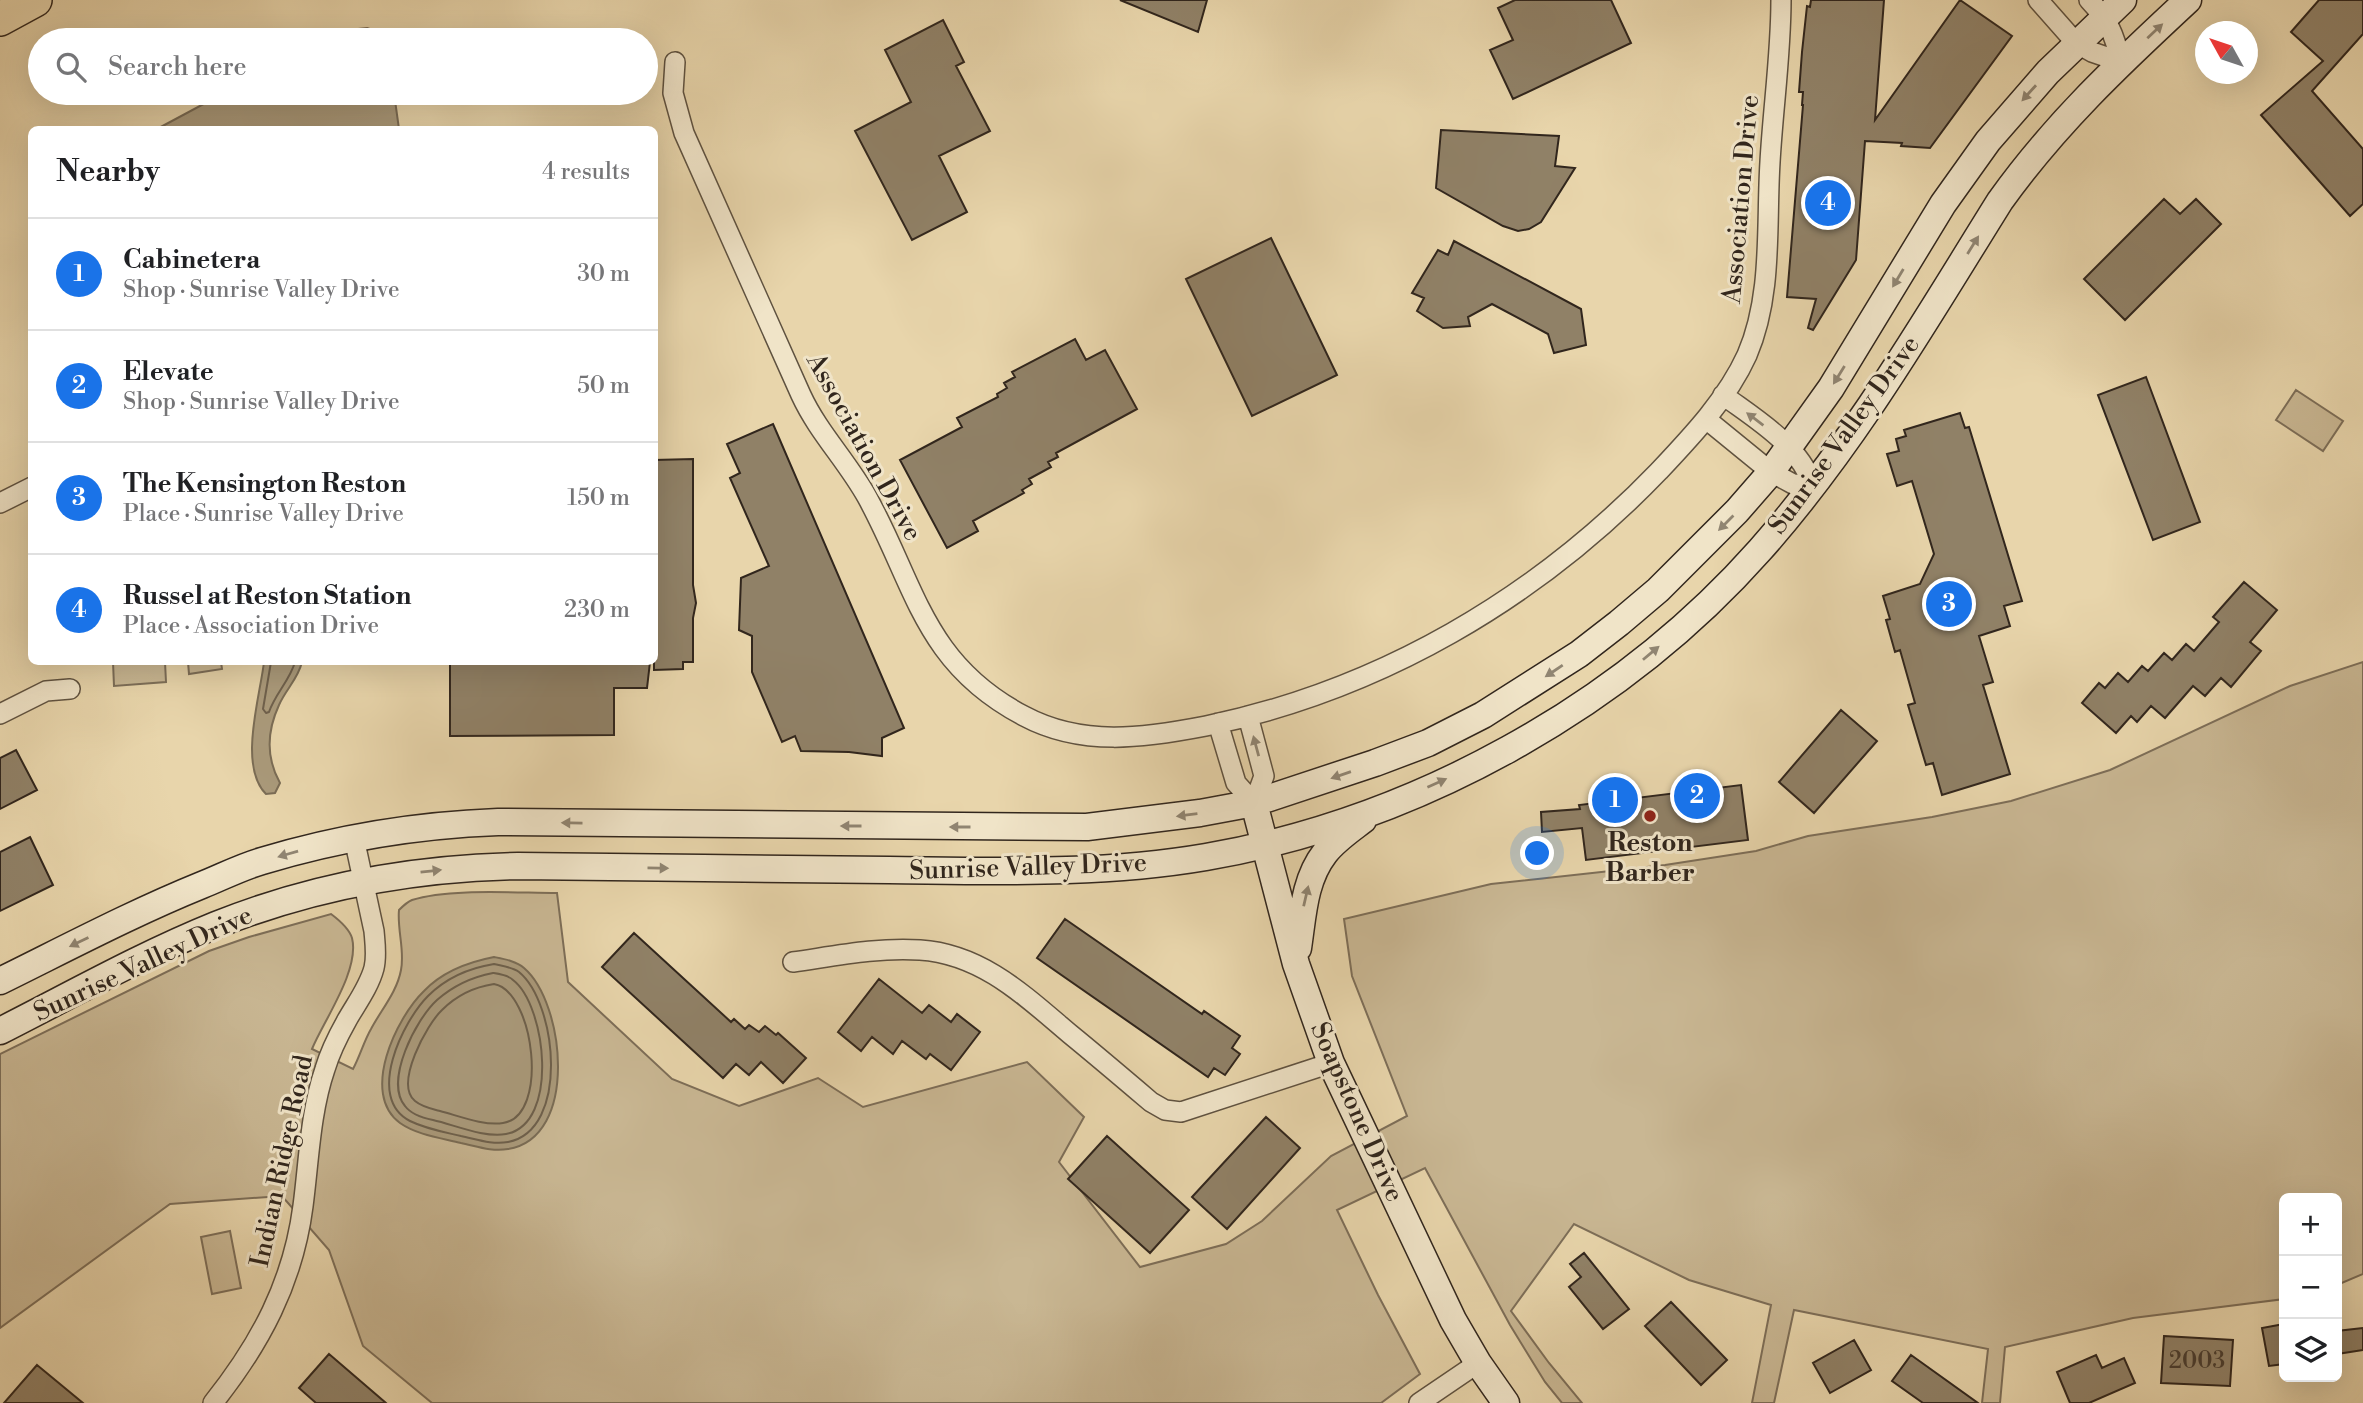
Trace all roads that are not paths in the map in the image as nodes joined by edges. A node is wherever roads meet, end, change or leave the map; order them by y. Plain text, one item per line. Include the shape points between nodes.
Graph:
1 (35, 0) edge
2 (1781, 0) edge
3 (2038, 0) edge
4 (2188, 0) edge
5 (2106, 5) edge
6 (0, 19) edge
7 (2076, 43) junction
8 (675, 62) dead end
9 (2122, 62) junction
10 (1723, 395) junction
11 (1706, 419) junction
12 (1789, 447) junction
13 (1772, 472) junction
14 (1813, 485) junction
15 (28, 488) edge
16 (0, 503) edge
17 (70, 689) dead end
18 (0, 714) edge
19 (1248, 716) junction
20 (1218, 723) junction
21 (1254, 803) junction
22 (1374, 811) junction
23 (354, 838) junction
24 (1266, 845) junction
25 (364, 881) junction
26 (793, 962) dead end
27 (1296, 964) junction
28 (0, 981) edge
29 (0, 1031) edge
30 (1331, 1063) junction
31 (1478, 1363) junction
32 (213, 1403) edge
33 (1419, 1403) edge
34 (1506, 1403) edge

1 - 6 highway
2 - 10 street, Association Drive via 1764,290 1748,352
3 - 7 street
9 -> 4 main road, Sunrise Valley Drive
5 - 7 main road, Sunrise Valley Drive
5 - 9 street
7 - 9 street
7 -> 12 main road, Sunrise Valley Drive via 2017,106 1962,177 1831,388
8 - 20 street, Association Drive via 673,93 681,126 800,395 865,494 941,647 971,679 1010,708 1045,726 1098,738 1136,738
14 -> 9 main road, Sunrise Valley Drive via 1860,422 2021,172 2071,112
10 - 11 street, Association Drive
12 -> 10 street
11 - 13 street
11 - 19 street, Association Drive via 1619,511 1496,608 1380,669
12 - 13 main road, Sunrise Valley Drive
12 - 14 street via 1806,466
13 - 14 street via 1793,484
13 -> 21 main road, Sunrise Valley Drive via 1658,590 1580,654 1534,684 1428,743
22 -> 14 main road, Sunrise Valley Drive via 1488,761 1607,688 1715,597
15 - 16 street
17 - 18 street via 46,691
19 - 20 street, Association Drive
21 -> 19 street via 1264,776
20 - 21 street via 1236,783
21 -> 23 main road, Sunrise Valley Drive via 1087,827 498,822
21 - 24 main road, Soapstone Drive
22 - 24 main road, Sunrise Valley Drive
27 -> 22 main road via 1314,871 1326,851
23 - 25 street, Indian Ridge Road
23 -> 28 main road, Sunrise Valley Drive via 259,862 166,899
25 -> 24 main road, Sunrise Valley Drive via 452,868 518,866 1069,871 1146,865
24 - 27 main road, Soapstone Drive
25 - 29 main road, Sunrise Valley Drive via 217,925
25 - 32 street, Indian Ridge Road via 376,944 375,963 324,1071 291,1262 262,1333
26 - 30 street via 860,952 920,950 971,962 1014,986 1165,1110 1181,1112
27 - 30 main road, Soapstone Drive
30 - 31 main road, Soapstone Drive
31 - 33 street
31 - 34 main road, Soapstone Drive

